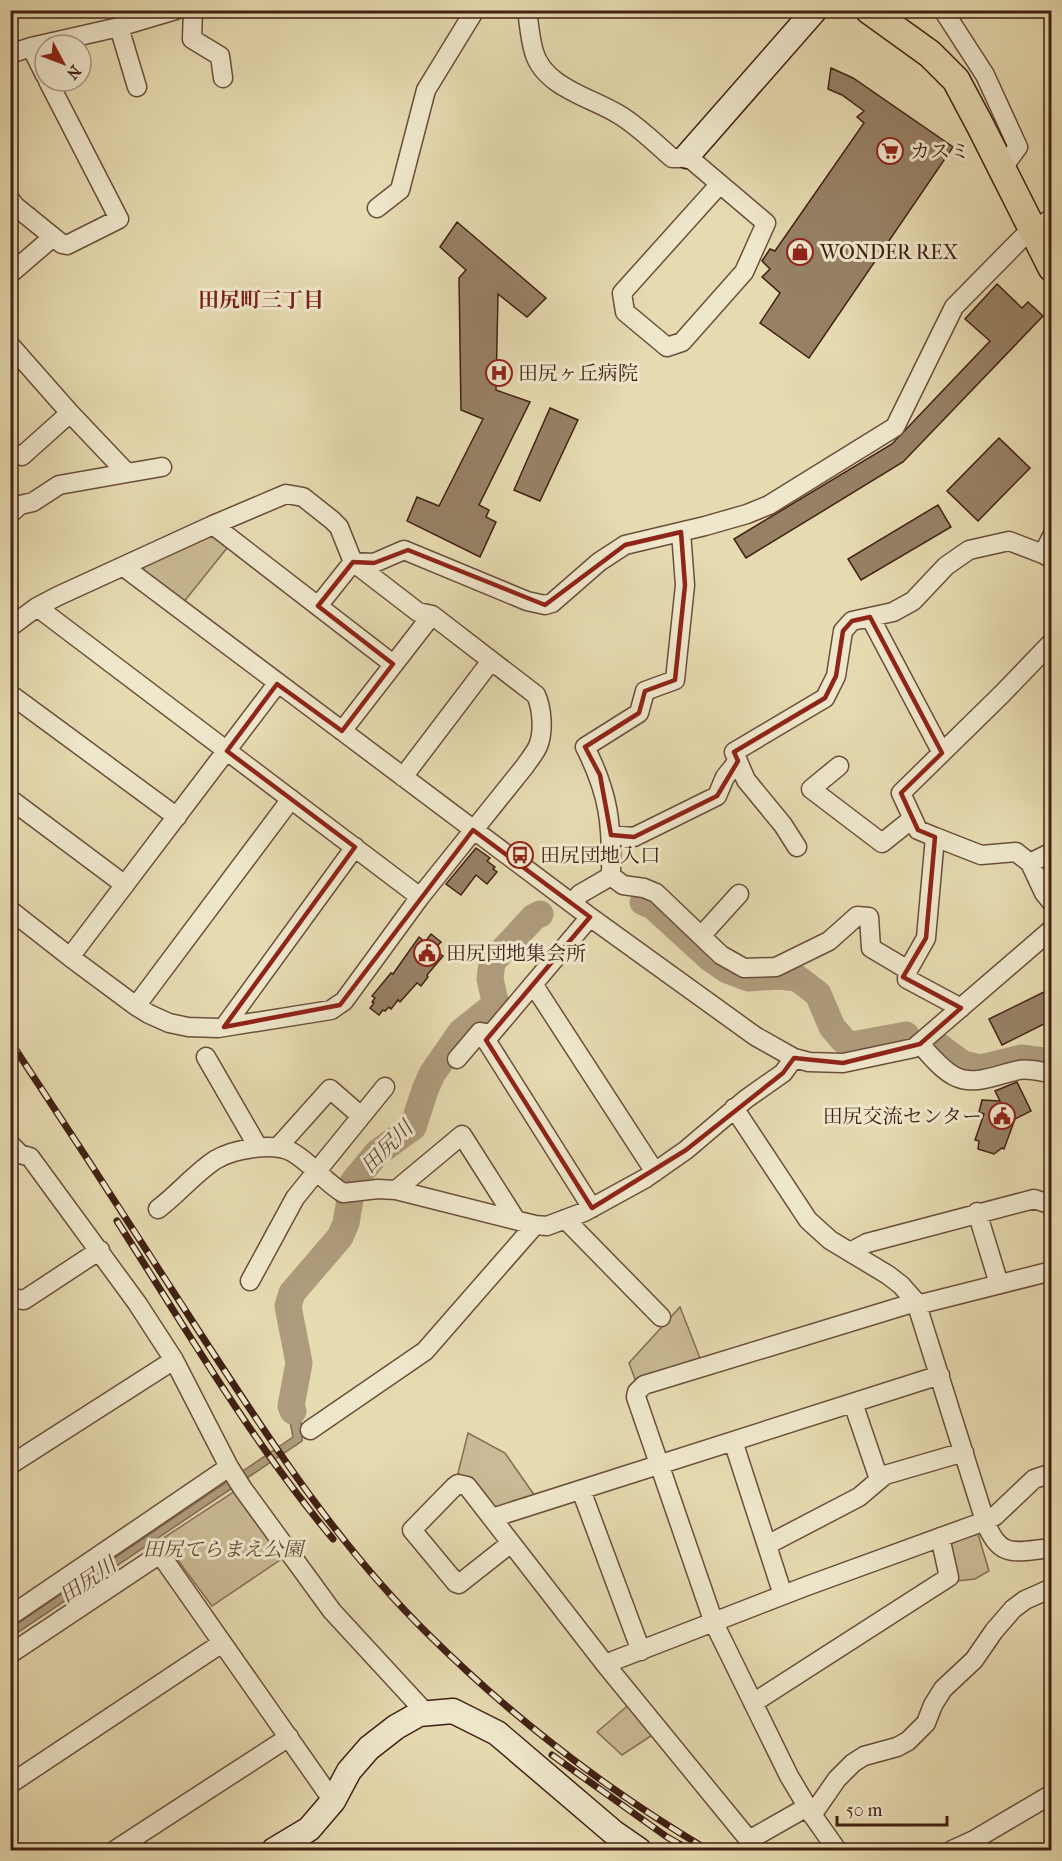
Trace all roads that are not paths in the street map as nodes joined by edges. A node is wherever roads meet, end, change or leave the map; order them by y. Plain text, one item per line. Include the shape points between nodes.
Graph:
1 (193, 10) edge
2 (475, 10) edge
3 (527, 10) edge
4 (815, 10) edge
5 (869, 10) edge
6 (943, 10) edge
7 (173, 11) edge
8 (119, 27) junction
9 (31, 47) junction
10 (33, 51) edge
11 (10, 54) edge
12 (223, 78) dead end
13 (137, 87) dead end
14 (54, 93) edge
15 (687, 156) junction
16 (1002, 169) junction
17 (719, 185) junction
18 (10, 199) edge
19 (377, 208) dead end
20 (1042, 224) edge
21 (53, 237) junction
22 (1052, 268) edge
23 (10, 274) edge
24 (10, 345) edge
25 (70, 413) junction
26 (10, 452) edge
27 (162, 466) dead end
28 (127, 473) junction
29 (10, 514) edge
30 (213, 525) junction
31 (681, 532) junction
32 (1052, 536) edge
33 (1047, 556) edge
34 (353, 562) junction
35 (124, 567) junction
36 (318, 606) junction
37 (37, 608) junction
38 (432, 615) junction
39 (870, 617) junction
40 (10, 627) edge
41 (1052, 642) edge
42 (491, 661) junction
43 (393, 664) junction
44 (277, 684) junction
45 (10, 694) edge
46 (342, 731) junction
47 (227, 751) junction
48 (942, 753) junction
49 (738, 761) junction
50 (839, 766) dead end
51 (403, 777) junction
52 (10, 799) edge
53 (291, 799) junction
54 (177, 817) junction
55 (912, 819) junction
56 (472, 830) junction
57 (611, 835) junction
58 (934, 837) junction
59 (355, 847) junction
60 (797, 847) dead end
61 (1052, 852) edge
62 (1030, 863) junction
63 (611, 876) junction
64 (125, 885) junction
65 (739, 894) dead end
66 (420, 897) junction
67 (572, 903) junction
68 (1052, 903) edge
69 (10, 910) edge
70 (590, 917) junction
71 (1052, 929) edge
72 (701, 936) junction
73 (70, 957) junction
74 (908, 970) junction
75 (533, 984) junction
76 (136, 1006) junction
77 (961, 1008) junction
78 (224, 1027) junction
79 (491, 1034) junction
80 (920, 1044) junction
81 (206, 1057) dead end
82 (794, 1058) junction
83 (457, 1059) dead end
84 (1052, 1073) edge
85 (385, 1087) dead end
86 (734, 1108) junction
87 (361, 1116) junction
88 (258, 1147) junction
89 (278, 1148) junction
90 (14, 1154) edge
91 (316, 1170) junction
92 (655, 1172) junction
93 (396, 1190) junction
94 (1052, 1205) edge
95 (592, 1208) junction
96 (158, 1209) dead end
97 (977, 1212) junction
98 (565, 1219) junction
99 (516, 1220) junction
100 (535, 1225) junction
101 (99, 1250) junction
102 (850, 1252) junction
103 (1052, 1271) edge
104 (250, 1281) dead end
105 (999, 1284) junction
106 (10, 1298) edge
107 (917, 1303) junction
108 (661, 1317) dead end
109 (174, 1360) junction
110 (940, 1375) junction
111 (854, 1403) junction
112 (310, 1430) dead end
113 (733, 1441) junction
114 (964, 1452) junction
115 (12, 1460) edge
116 (659, 1465) junction
117 (1052, 1473) edge
118 (234, 1474) junction
119 (879, 1479) junction
120 (581, 1490) junction
121 (492, 1518) junction
122 (985, 1521) junction
123 (940, 1537) junction
124 (511, 1543) junction
125 (767, 1545) junction
126 (1052, 1548) edge
127 (1052, 1588) edge
128 (783, 1595) junction
129 (10, 1616) edge
130 (714, 1623) junction
131 (222, 1643) junction
132 (641, 1651) junction
133 (10, 1654) edge
134 (606, 1664) junction
135 (753, 1703) junction
136 (426, 1713) junction
137 (289, 1737) junction
138 (10, 1784) edge
139 (1052, 1794) edge
140 (333, 1800) junction
141 (810, 1811) junction
142 (116, 1851) edge
143 (274, 1851) edge
144 (639, 1851) edge
145 (837, 1851) edge
146 (952, 1851) edge

1 - 12 street via 192,39 220,56
2 - 19 street via 426,90 400,190
3 - 15 street via 534,53 549,75 560,85 620,114 672,158
4 - 15 street
5 - 16 main road via 930,54 950,74
6 - 16 street via 985,75 1018,147
7 - 8 street
8 - 9 street
8 - 13 street
9 - 10 street
9 - 11 street
14 - 21 street via 119,219 67,245
15 - 17 street
16 - 20 main road
17 - 17 street via 622,293 625,312 667,347 682,342 744,272 766,223
18 - 21 street
20 - 22 main road
20 - 31 street via 1022,238 954,306 895,427 769,505
21 - 23 street
24 - 25 street
25 - 26 street via 22,456
25 - 28 street
27 - 28 street
28 - 29 street via 59,485
30 - 34 street via 286,494 303,497 339,527
30 - 35 street
30 - 36 street
31 - 34 street via 625,545 558,599 544,605 408,550 374,562
31 - 57 street via 685,585 675,680 645,691 639,713 585,747 600,775
32 - 33 street
33 - 39 street via 1009,541 969,550 946,566 913,602
34 - 36 street
34 - 38 street via 418,612
35 - 37 street
35 - 44 street
36 - 43 street
37 - 40 street
37 - 47 street
38 - 42 street
38 - 43 street
39 - 48 street
39 - 49 street via 852,621 843,631 836,676 825,698 734,752
41 - 48 street
42 - 51 street
42 - 56 street via 536,695 541,706 540,738 525,766
43 - 46 street
44 - 46 street
44 - 47 street
45 - 54 street
46 - 51 street
47 - 53 street
47 - 54 street
48 - 55 street via 901,793
49 - 57 street via 717,796 634,837
49 - 60 street via 746,780
50 - 55 street via 811,789 882,843
51 - 56 street
52 - 64 street
53 - 59 street
53 - 76 street
54 - 64 street
55 - 58 street via 918,830
56 - 66 street
56 - 67 street
57 - 63 street
58 - 62 street via 981,855 1016,852
58 - 74 street via 926,938
59 - 66 street
59 - 78 street
61 - 62 street
62 - 68 street
63 - 67 street
63 - 72 street via 623,885 656,893
64 - 73 street
65 - 72 street
66 - 78 street via 337,1007
67 - 70 street
69 - 73 street
70 - 75 street
70 - 82 street via 755,1036
71 - 77 street
72 - 74 street via 721,955 744,968 776,967 829,941 857,916 868,917 872,948
73 - 76 street
74 - 77 street via 907,979
75 - 79 street
75 - 92 street
76 - 78 street via 179,1025
77 - 80 street
79 - 83 street via 480,1032
79 - 95 street via 486,1040
80 - 82 street via 843,1063
80 - 84 street via 944,1069 969,1081 1022,1069
81 - 88 street
82 - 86 street via 783,1073
85 - 87 street
86 - 92 street
86 - 102 street via 808,1220
87 - 89 street via 330,1089
87 - 91 street
88 - 89 street
88 - 96 street via 215,1160
89 - 91 street
90 - 101 street via 30,1157
91 - 93 street via 349,1193
91 - 104 street
92 - 95 street
93 - 99 street
93 - 99 street via 462,1135
94 - 97 street via 1034,1198
95 - 98 street
97 - 102 street via 867,1243
97 - 105 street
98 - 100 street via 547,1226
98 - 108 street
99 - 100 street
100 - 112 street via 425,1351
101 - 106 street via 24,1300
101 - 109 street
102 - 107 street via 888,1275
103 - 105 street
105 - 107 street
107 - 110 street
107 - 116 street via 644,1385 637,1392 637,1402
109 - 115 street
109 - 118 street
110 - 111 street
110 - 114 street
111 - 113 street
111 - 119 street
113 - 116 street
113 - 125 street
114 - 119 street
114 - 122 street
116 - 120 street
116 - 130 street
117 - 122 street via 1034,1479
118 - 129 street
118 - 136 street via 332,1611
119 - 125 street via 859,1497
120 - 121 street
120 - 132 street
121 - 124 street
121 - 124 street via 467,1486 458,1484 412,1530 459,1584
122 - 123 street
122 - 126 street via 1003,1549
123 - 128 street
123 - 135 street via 949,1577
124 - 134 street
125 - 128 street
127 - 141 street via 1020,1603 1008,1614 974,1660 943,1689 926,1723 908,1741 853,1762
128 - 130 street
130 - 132 street
130 - 135 street
131 - 133 street via 160,1554
131 - 137 street
131 - 138 street
132 - 134 street
134 - 141 street via 749,1840
135 - 141 street
136 - 140 street via 396,1727 369,1748 349,1771
136 - 144 street via 453,1712 497,1733
137 - 140 street
137 - 142 street
139 - 146 street
140 - 143 street via 309,1829
141 - 145 street

